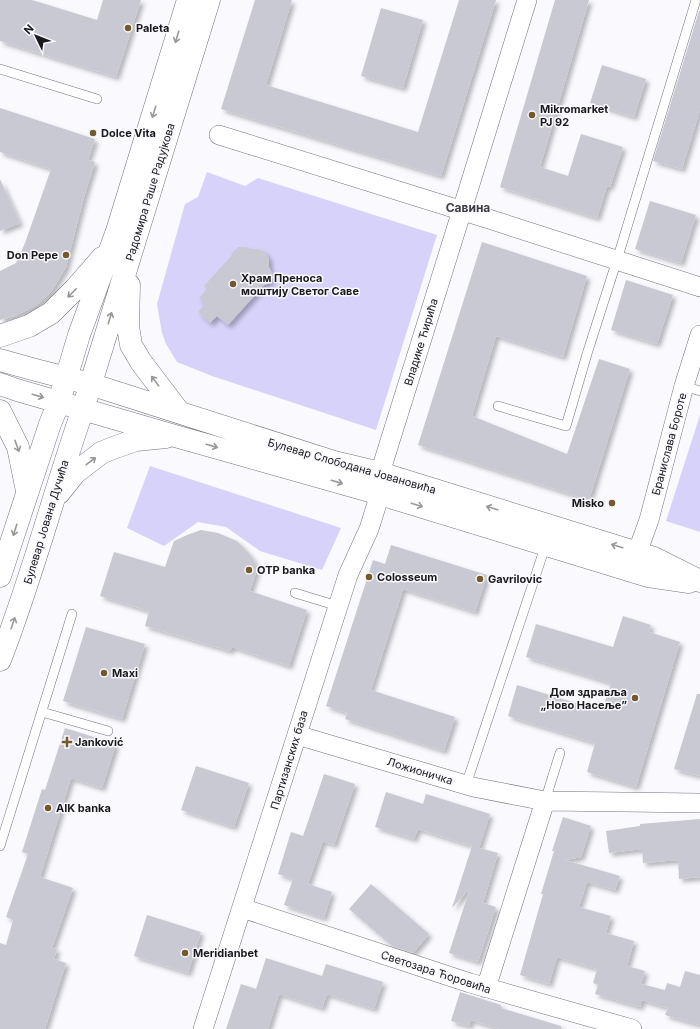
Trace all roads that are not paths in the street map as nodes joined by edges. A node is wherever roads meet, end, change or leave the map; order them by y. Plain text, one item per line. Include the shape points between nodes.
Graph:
1 (188, 0) edge
2 (209, 0) edge
3 (527, 0) edge
4 (696, 0) edge
5 (0, 68) edge
6 (97, 99) dead end
7 (219, 135) dead end
8 (462, 211) junction
9 (123, 243) junction
10 (617, 260) junction
11 (700, 287) edge
12 (700, 335) edge
13 (0, 336) edge
14 (0, 360) edge
15 (66, 378) junction
16 (0, 384) edge
17 (90, 384) junction
18 (692, 388) edge
19 (59, 402) junction
20 (498, 406) dead end
21 (83, 409) junction
22 (0, 411) edge
23 (179, 412) junction
24 (174, 436) junction
25 (380, 483) junction
26 (27, 492) junction
27 (54, 498) junction
28 (546, 544) junction
29 (638, 553) junction
30 (0, 576) edge
31 (700, 581) edge
32 (700, 584) edge
33 (295, 593) dead end
34 (338, 606) junction
35 (72, 614) dead end
36 (0, 660) edge
37 (42, 712) junction
38 (108, 731) dead end
39 (297, 735) junction
40 (560, 753) dead end
41 (466, 785) junction
42 (545, 801) junction
43 (700, 803) edge
44 (0, 846) edge
45 (242, 908) junction
46 (486, 988) junction
47 (203, 1029) edge
48 (632, 1029) edge

1 -> 9 street, Радомира Раше Радујкова
2 - 9 street, Радомира Раше Радујкова
3 - 8 street, Владике Ћирића
4 - 10 lane
5 - 6 lane
7 - 8 street
8 - 10 street
8 - 25 street, Владике Ћирића
9 -> 13 street via 101,260 51,313 29,326
9 - 15 street, Радомира Раше Радујкова via 79,335
17 -> 9 street, Радомира Раше Радујкова
23 -> 9 street via 131,345
10 - 11 street
10 - 20 lane via 586,354 566,426
12 - 18 street, Бранислава Бороте
14 - 15 street, Булевар Слободана Јовановића
15 - 17 street, Булевар Слободана Јовановића
15 - 19 street
16 -> 19 street, Булевар Слободана Јовановића
17 - 21 street, Булевар Јована Дучића
17 - 23 street, Булевар Слободана Јовановића
18 - 29 street, Бранислава Бороте
19 - 21 street, Булевар Слободана Јовановића
19 - 26 street
21 - 24 street, Булевар Слободана Јовановића
21 - 27 street, Булевар Јована Дучића
22 -> 26 street via 18,447
23 - 25 street, Булевар Слободана Јовановића via 334,462
24 -> 25 street, Булевар Слободана Јовановића
27 -> 24 street via 75,473 101,454 136,440
25 -> 28 street, Булевар Слободана Јовановића
29 -> 25 street, Булевар Слободана Јовановића
25 - 34 street, Партизанских база via 369,529 348,575
26 -> 30 street
36 -> 27 street, Булевар Јована Дучића
28 - 32 street, Булевар Слободана Јовановића via 648,576
28 - 41 lane
29 - 31 street, Булевар Слободана Јовановића via 654,558
33 - 34 lane
34 - 39 street, Партизанских база
35 - 37 lane
37 - 38 lane
37 - 44 lane
39 - 41 street, Ложионичка
39 - 45 street, Партизанских база
40 - 42 lane
41 - 42 street, Ложионичка
42 - 43 street, Ложионичка
42 - 46 street
45 - 46 street, Светозара Ћоровића
45 - 47 street, Партизанских база
46 - 48 street, Светозара Ћоровића

